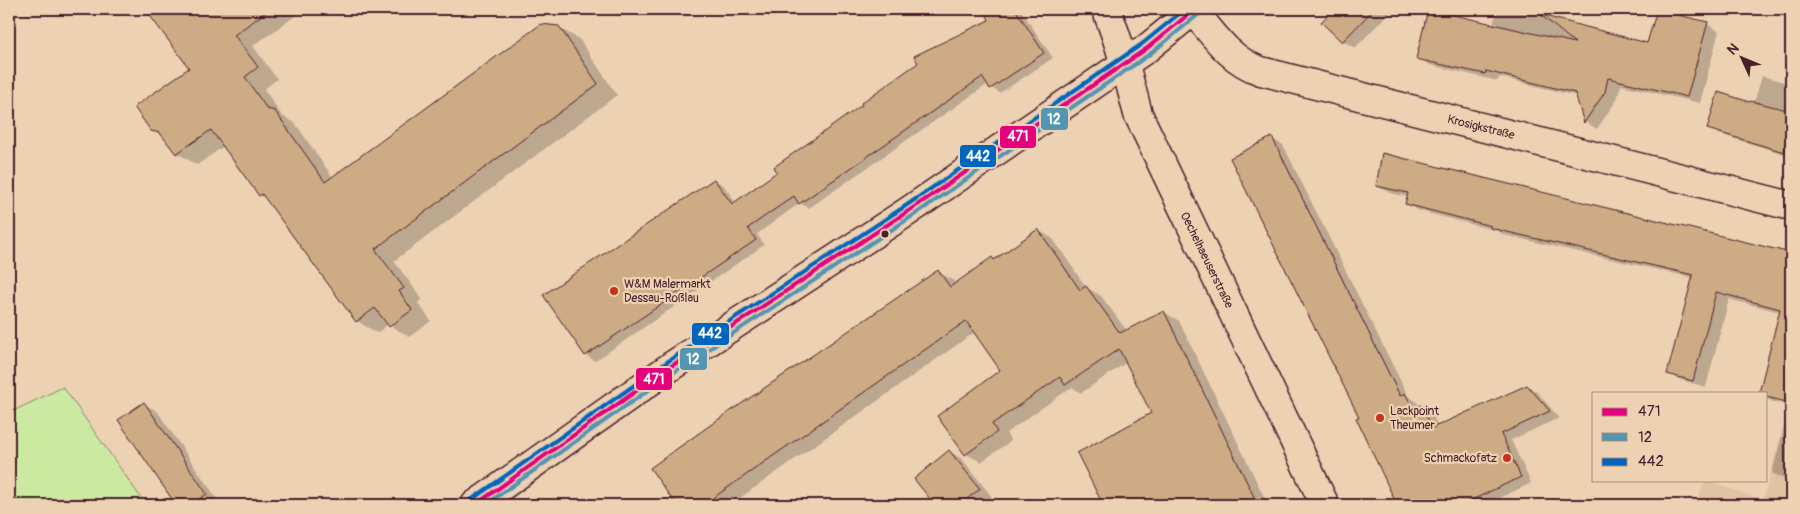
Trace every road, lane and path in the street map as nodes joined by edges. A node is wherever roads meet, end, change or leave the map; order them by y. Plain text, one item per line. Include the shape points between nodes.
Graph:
1 (1106, 9) edge
2 (1194, 9) edge
3 (1125, 63) junction
4 (1791, 206) edge
5 (475, 505) edge
6 (1325, 505) edge

1 - 3 street, Oechelhaeuserstraße
2 - 3 street
2 - 4 street, Krosigkstraße via 1227,50 1251,68
3 - 5 street via 907,212 673,365
3 - 6 street, Oechelhaeuserstraße via 1141,122

